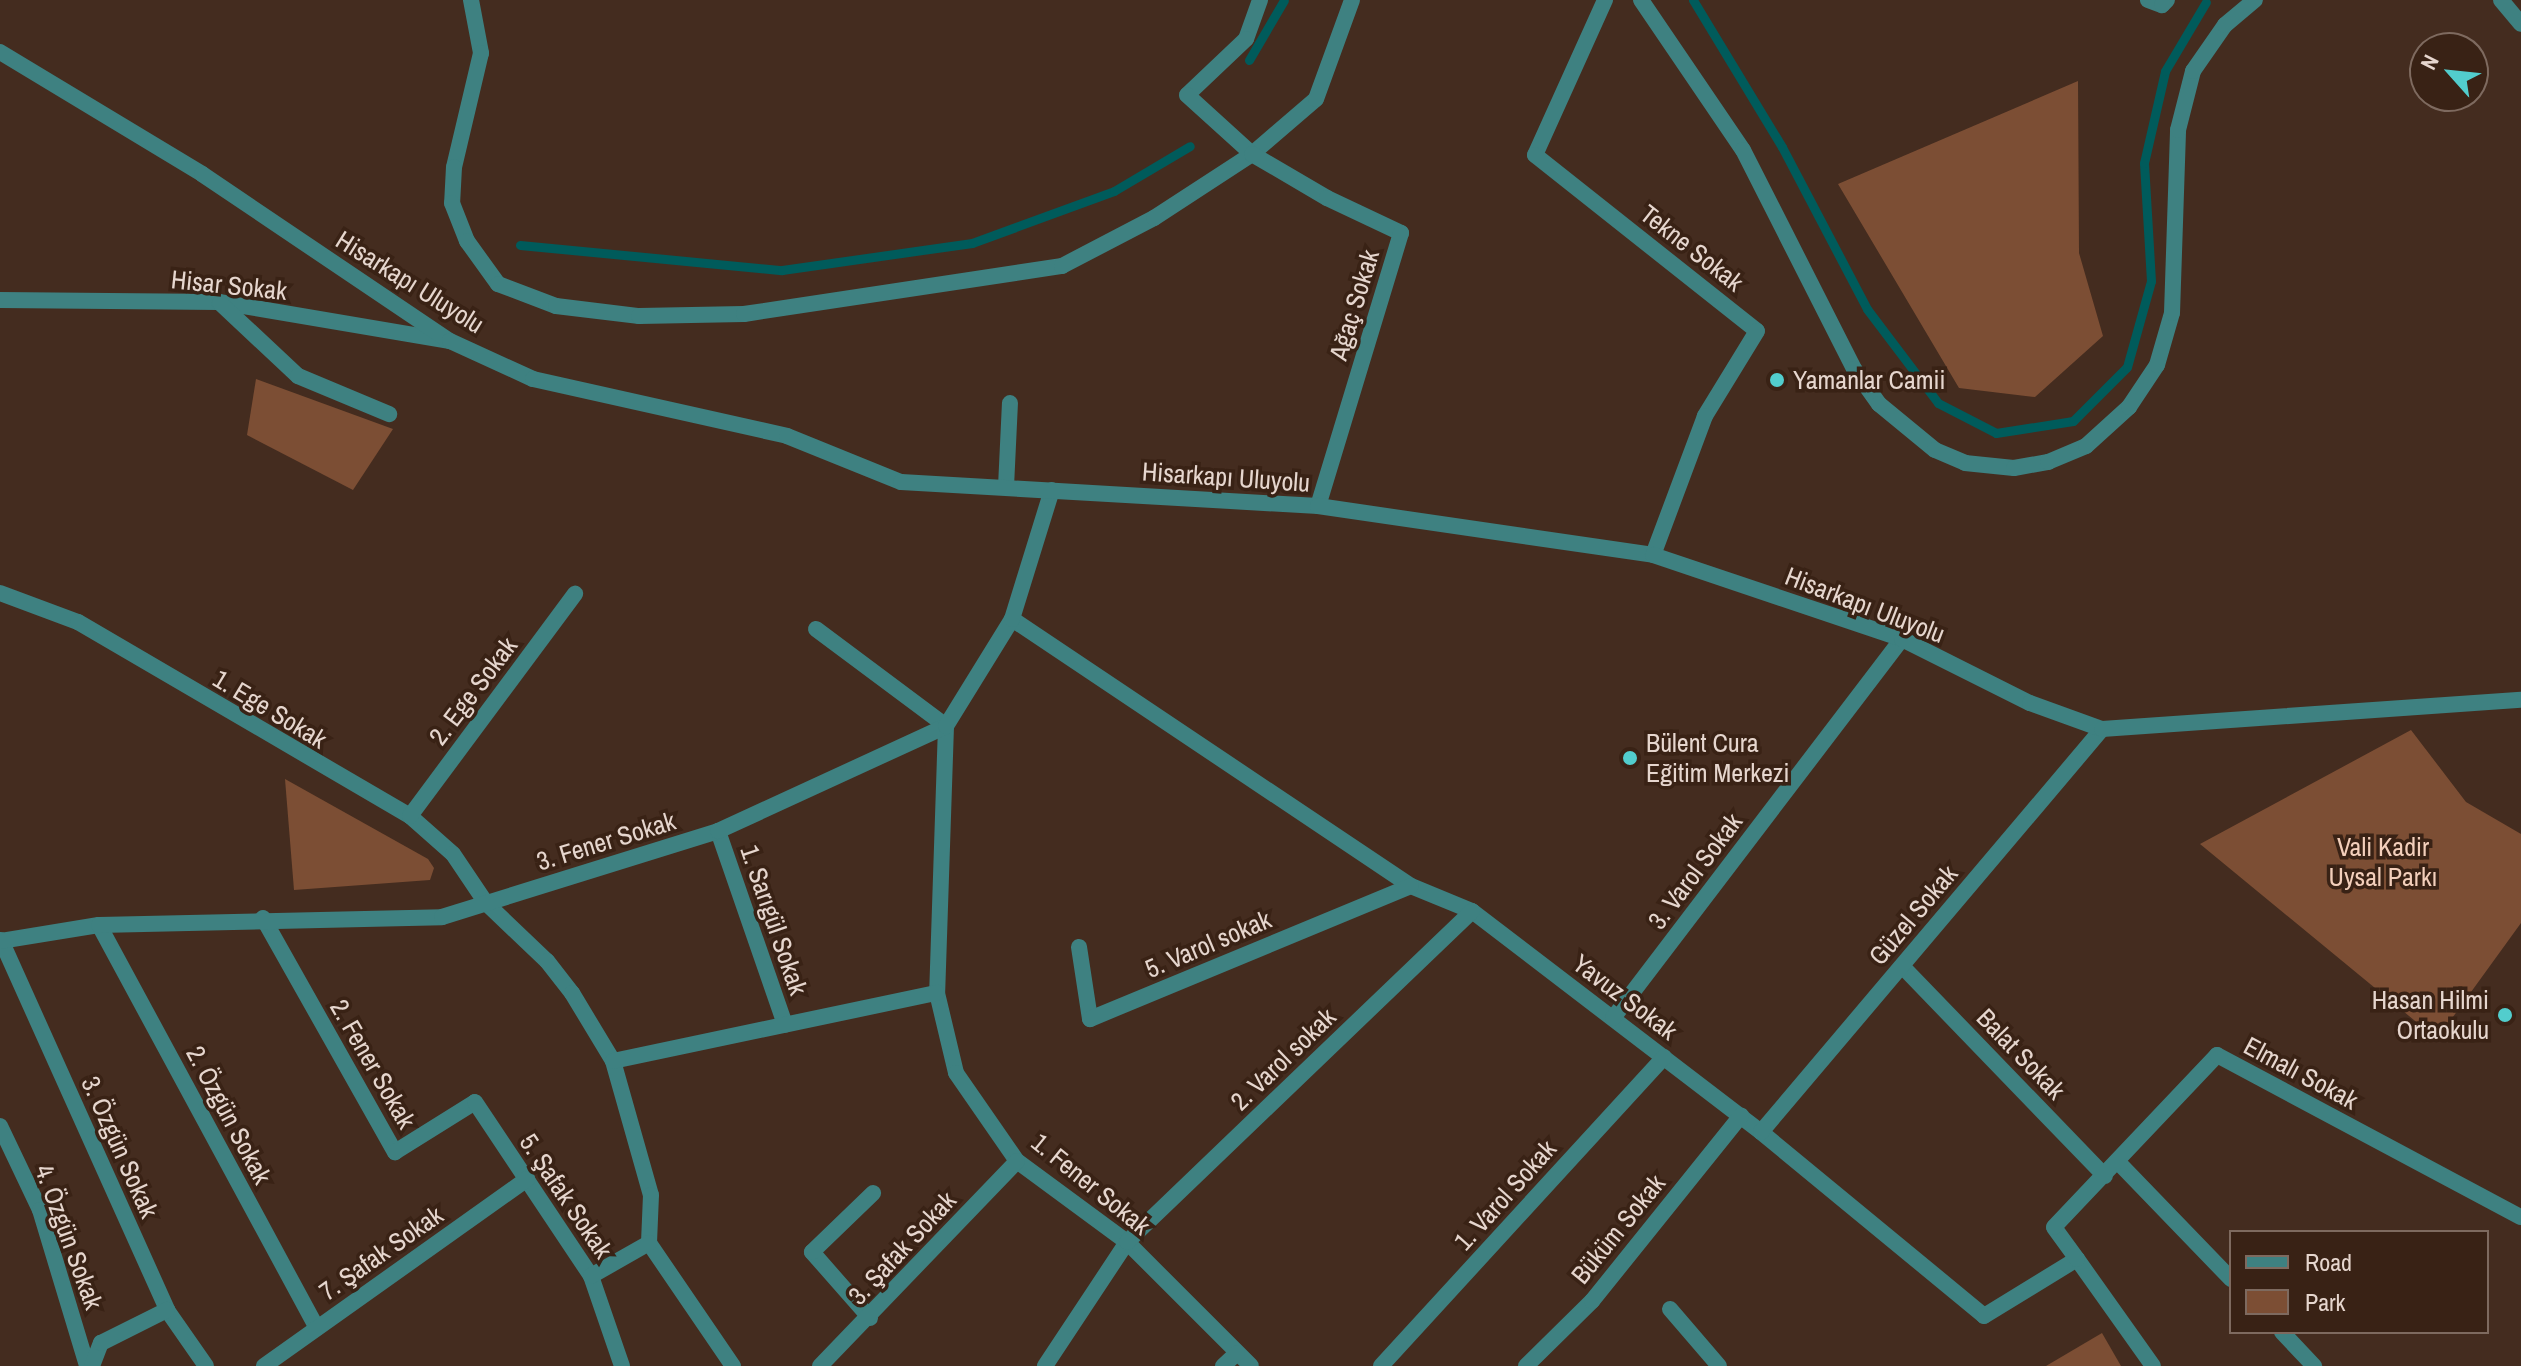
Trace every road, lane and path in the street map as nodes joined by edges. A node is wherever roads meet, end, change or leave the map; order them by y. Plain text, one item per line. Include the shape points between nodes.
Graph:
1 (471, 0) edge
2 (1260, 0) edge
3 (1352, 0) edge
4 (1605, 0) edge
5 (1641, 0) edge
6 (2255, 0) edge
7 (2501, 0) edge
8 (2521, 24) edge
9 (0, 52) edge
10 (1252, 154) junction
11 (0, 300) edge
12 (219, 302) junction
13 (450, 341) junction
14 (1010, 403) dead end
15 (389, 414) dead end
16 (1006, 487) junction
17 (1052, 490) junction
18 (1318, 506) junction
19 (1653, 555) junction
20 (0, 593) edge
21 (575, 594) dead end
22 (1012, 619) junction
23 (816, 629) dead end
24 (1902, 639) junction
25 (2521, 700) edge
26 (946, 726) junction
27 (2102, 729) junction
28 (410, 816) junction
29 (718, 831) junction
30 (1411, 886) junction
31 (486, 903) junction
32 (1472, 911) junction
33 (263, 918) junction
34 (99, 925) junction
35 (0, 940) edge
36 (1079, 947) dead end
37 (1902, 966) junction
38 (937, 993) junction
39 (1613, 1018) junction
40 (785, 1025) junction
41 (1664, 1057) junction
42 (613, 1061) junction
43 (475, 1102) joint
44 (1741, 1116) junction
45 (0, 1126) edge
46 (1761, 1132) junction
47 (1017, 1161) junction
48 (2118, 1162) junction
49 (2105, 1176) junction
50 (527, 1179) junction
51 (873, 1193) dead end
52 (2521, 1217) edge
53 (1127, 1242) junction
54 (649, 1243) junction
55 (2077, 1259) junction
56 (591, 1276) junction
57 (2229, 1277) edge
58 (1670, 1309) dead end
59 (167, 1310) junction
60 (870, 1318) junction
61 (317, 1328) junction
62 (2284, 1334) edge
63 (1237, 1353) junction
64 (90, 1366) edge
65 (206, 1366) edge
66 (264, 1366) edge
67 (622, 1366) edge
68 (733, 1366) edge
69 (820, 1366) edge
70 (1045, 1366) edge
71 (1223, 1366) edge
72 (1251, 1366) edge
73 (1381, 1366) edge
74 (1526, 1366) edge
75 (1719, 1366) edge
76 (2153, 1366) edge
77 (2314, 1366) edge

1 - 10 street via 481,53 454,167 452,203 467,241 498,284 556,306 639,316 744,314 1062,266 1154,218
2 - 10 street via 1246,39 1187,95
3 - 10 street via 1316,99
4 - 19 street, Tekne Sokak via 1535,155 1757,331 1705,416
5 - 6 street via 1743,150 1847,355 1879,404 1935,450 1965,463 2014,468 2048,462 2086,446 2129,407 2157,365 2172,313 2178,130 2193,71 2225,25
7 - 8 street
9 - 13 street, Hisarkapı Uluyolu via 202,174
10 - 18 street, Ağaç Sokak via 1401,233
11 - 12 street, Hisar Sokak
12 - 13 street, Hisar Sokak
12 - 15 street via 298,376
13 - 16 street, Hisarkapı Uluyolu via 533,379 787,436 901,482
14 - 16 street
16 - 17 street, Hisarkapı Uluyolu
17 - 18 street, Hisarkapı Uluyolu
17 - 22 street
18 - 19 street, Hisarkapı Uluyolu
19 - 24 street, Hisarkapı Uluyolu
20 - 28 street, 1. Ege Sokak via 78,622
21 - 28 street, 2. Ege Sokak
22 - 26 street
22 - 30 street, Yavuz Sokak
23 - 26 street
24 - 27 street, Hisarkapı Uluyolu via 2030,703
24 - 39 street, 3. Varol Sokak
25 - 27 street, Hisarkapı Uluyolu
26 - 29 street, 3. Fener Sokak
26 - 38 street, 1. Fener Sokak
27 - 37 street, Güzel Sokak
28 - 31 street, 1. Ege Sokak via 453,854
29 - 31 street, 3. Fener Sokak
29 - 40 street, 1. Sarıgül Sokak
30 - 32 street, Yavuz Sokak
30 - 36 street, 5. Varol sokak via 1090,1019
31 - 33 street, 3. Fener Sokak via 442,917
31 - 42 street, 1. Ege Sokak via 547,961
32 - 39 street, Yavuz Sokak
32 - 53 street, 2. Varol sokak
33 - 34 street, 3. Fener Sokak
33 - 43 street, 2. Fener Sokak via 395,1152
34 - 35 street, 3. Fener Sokak
34 - 61 street, 2. Özgün Sokak
35 - 59 street, 3. Özgün Sokak
37 - 46 street, Güzel Sokak
37 - 49 street, Balat Sokak
38 - 40 street
38 - 47 street, 1. Fener Sokak via 956,1073
39 - 41 street, Yavuz Sokak
40 - 42 street
41 - 44 street, Yavuz Sokak
41 - 73 street, 1. Varol Sokak
42 - 54 street, 1. Ege Sokak via 651,1195
43 - 50 street, 5. Şafak Sokak
44 - 46 street, Yavuz Sokak
44 - 74 street, Büküm Sokak via 1592,1301
45 - 64 street, 4. Özgün Sokak via 40,1210
46 - 55 street, Yavuz Sokak via 1984,1316
47 - 53 street, 1. Fener Sokak
47 - 60 street, 3. Şafak Sokak
48 - 49 street, Elmalı Sokak
48 - 52 street, Elmalı Sokak via 2217,1055
48 - 57 street
49 - 55 street, Elmalı Sokak via 2054,1227
50 - 56 street, 5. Şafak Sokak
50 - 61 street, 7. Şafak Sokak
51 - 60 street via 812,1252
53 - 63 street, 1. Fener Sokak
53 - 70 street, 2. Varol sokak
54 - 56 street
54 - 68 street
55 - 76 street
56 - 67 street, 5. Şafak Sokak
58 - 75 street
59 - 64 street via 101,1343
59 - 65 street, 3. Özgün Sokak
60 - 69 street, 3. Şafak Sokak
61 - 66 street, 7. Şafak Sokak
62 - 77 street
63 - 71 street
63 - 72 street, 1. Fener Sokak

